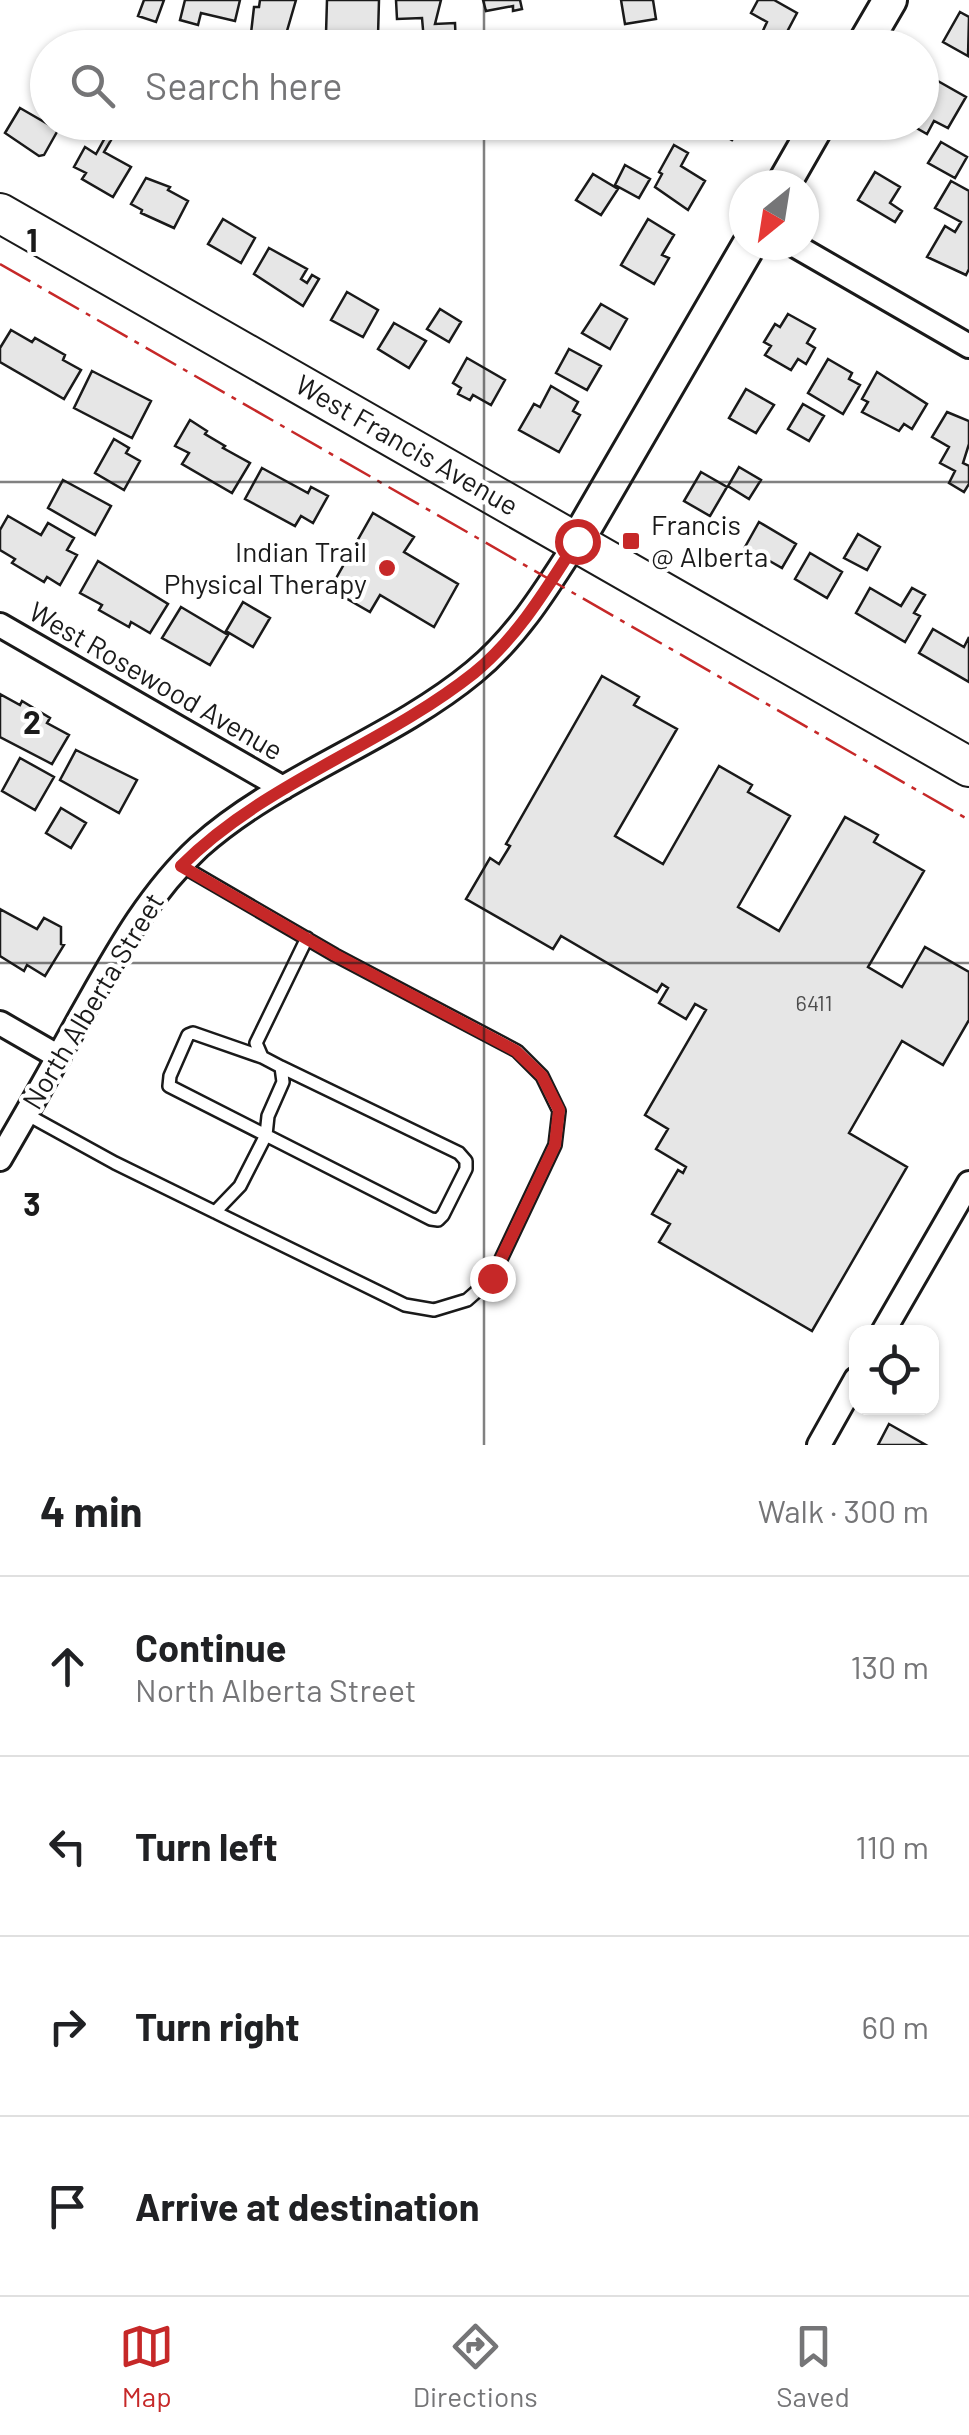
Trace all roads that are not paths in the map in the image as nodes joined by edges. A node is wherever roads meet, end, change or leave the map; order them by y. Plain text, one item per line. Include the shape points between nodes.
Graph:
1 (890, 0) edge
2 (872, 30) edge
3 (809, 140) edge
4 (792, 170) edge
5 (0, 213) edge
6 (819, 259) edge
7 (740, 260) edge
8 (969, 346) edge
9 (577, 541) junction
10 (0, 625) edge
11 (969, 767) edge
12 (282, 788) junction
13 (181, 866) junction
14 (306, 938) junction
15 (0, 1024) edge
16 (58, 1057) junction
17 (262, 1057) junction
18 (281, 1068) junction
19 (26, 1114) junction
20 (266, 1135) junction
21 (0, 1160) edge
22 (969, 1183) edge
23 (215, 1212) junction
24 (887, 1325) edge
25 (849, 1391) edge
26 (818, 1445) edge

1 - 2 main road
3 - 4 main road
5 - 9 main road, West Francis Avenue
6 - 8 street
7 - 9 main road, North Alberta Street
9 - 11 main road, West Francis Avenue
9 - 12 street, North Alberta Street via 530,615 475,672
10 - 12 street, West Rosewood Avenue
12 - 13 street, North Alberta Street
13 - 14 lane
13 - 16 street, North Alberta Street via 132,926
14 - 17 lane via 256,1043
14 - 23 lane via 516,1051 542,1076 559,1110 555,1145 492,1278 467,1300 434,1310 405,1306
15 - 16 street
16 - 19 street, North Alberta Street
17 - 18 lane
17 - 20 lane via 193,1033 168,1082
18 - 20 lane via 283,1082
18 - 20 lane via 460,1152 466,1169 443,1215 431,1220
19 - 21 street, North Alberta Street
19 - 23 lane
20 - 23 lane via 240,1186
22 - 24 street
25 - 26 street

